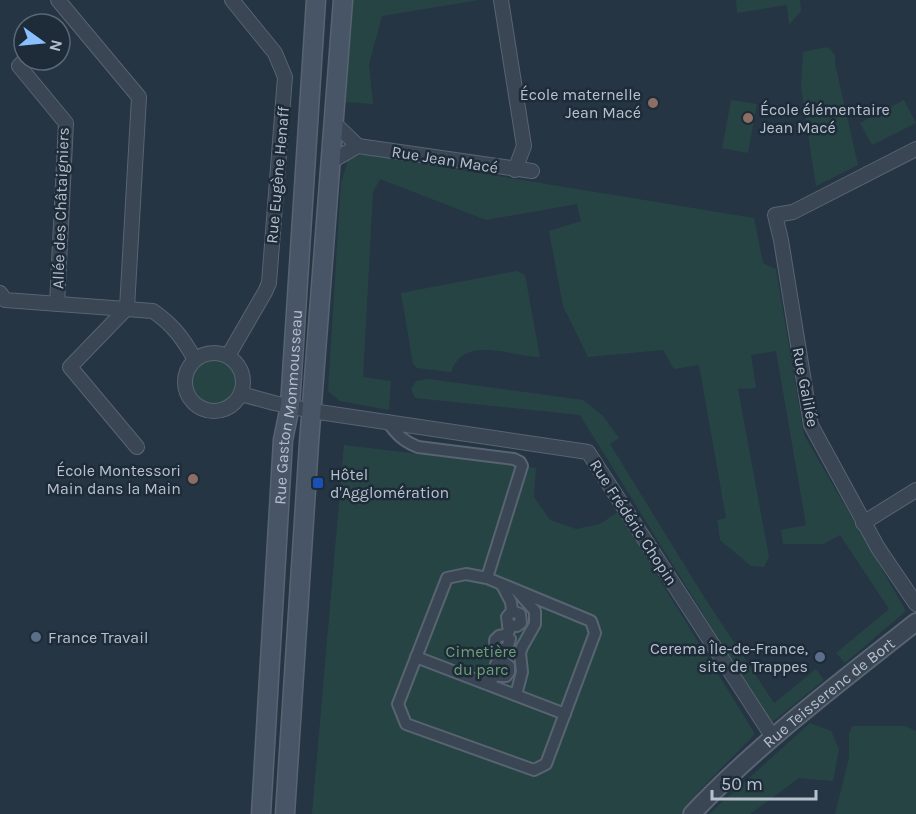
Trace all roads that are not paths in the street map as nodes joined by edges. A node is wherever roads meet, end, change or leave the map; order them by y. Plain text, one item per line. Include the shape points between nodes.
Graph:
1 (58, 0) edge
2 (232, 0) edge
3 (316, 0) edge
4 (343, 0) edge
5 (501, 0) edge
6 (24, 72) edge
7 (333, 122) junction
8 (358, 146) junction
9 (916, 149) edge
10 (330, 162) junction
11 (515, 170) junction
12 (532, 171) dead end
13 (0, 293) edge
14 (57, 304) junction
15 (127, 308) junction
16 (228, 357) junction
17 (195, 360) junction
18 (241, 394) junction
19 (290, 405) junction
20 (312, 411) junction
21 (387, 421) junction
22 (137, 447) dead end
23 (916, 490) edge
24 (863, 523) junction
25 (487, 578) junction
26 (502, 585) junction
27 (515, 590) junction
28 (916, 604) edge
29 (916, 622) edge
30 (416, 657) junction
31 (485, 683) junction
32 (516, 695) junction
33 (565, 714) junction
34 (772, 736) junction
35 (261, 814) edge
36 (285, 814) edge
37 (692, 814) edge

1 - 15 street via 139,97
2 - 16 street, Rue Eugène Henaff via 275,53 285,77 269,283
3 - 19 main road, Rue Gaston Monmousseau
4 - 7 main road, Rue Gaston Monmousseau
5 - 11 street via 524,146
6 - 14 street, Allée des Châtaigniers via 66,123
7 - 8 street
7 - 10 main road, Rue Gaston Monmousseau
8 - 10 street
8 - 11 street, Rue Jean Macé
9 - 24 street, Rue Galilée via 793,212 775,215 811,425
10 - 20 main road, Rue Gaston Monmousseau
11 - 12 street, Rue Jean Macé
13 - 14 street via 5,300
14 - 15 street
15 - 17 street via 153,311 170,322
15 - 22 street via 70,367
16 - 17 street via 211,353
16 - 18 street via 240,369
17 - 18 street via 184,385 199,408 219,411 236,402
18 - 19 street, Rue Frédéric Chopin
19 - 20 street, Rue Frédéric Chopin
19 - 35 main road, Rue Gaston Monmousseau via 282,450
20 - 21 street, Rue Frédéric Chopin
20 - 36 main road, Rue Gaston Monmousseau
21 - 25 street via 405,442 418,447 520,462 522,466
21 - 34 street, Rue Frédéric Chopin via 588,452
23 - 24 street
24 - 28 street, Rue Galilée
25 - 26 street
25 - 30 street via 466,573 447,578
26 - 27 street
26 - 31 street via 512,611 520,614 521,623 507,630 508,646 499,650 498,668
27 - 32 street via 535,611 535,624 520,653 522,672
27 - 33 street via 591,621 596,633
29 - 34 street, Rue Teisserenc de Bort
30 - 31 street
30 - 33 street via 398,704 406,724 534,770 546,764
31 - 32 street
32 - 33 street
34 - 37 street, Rue Teisserenc de Bort

